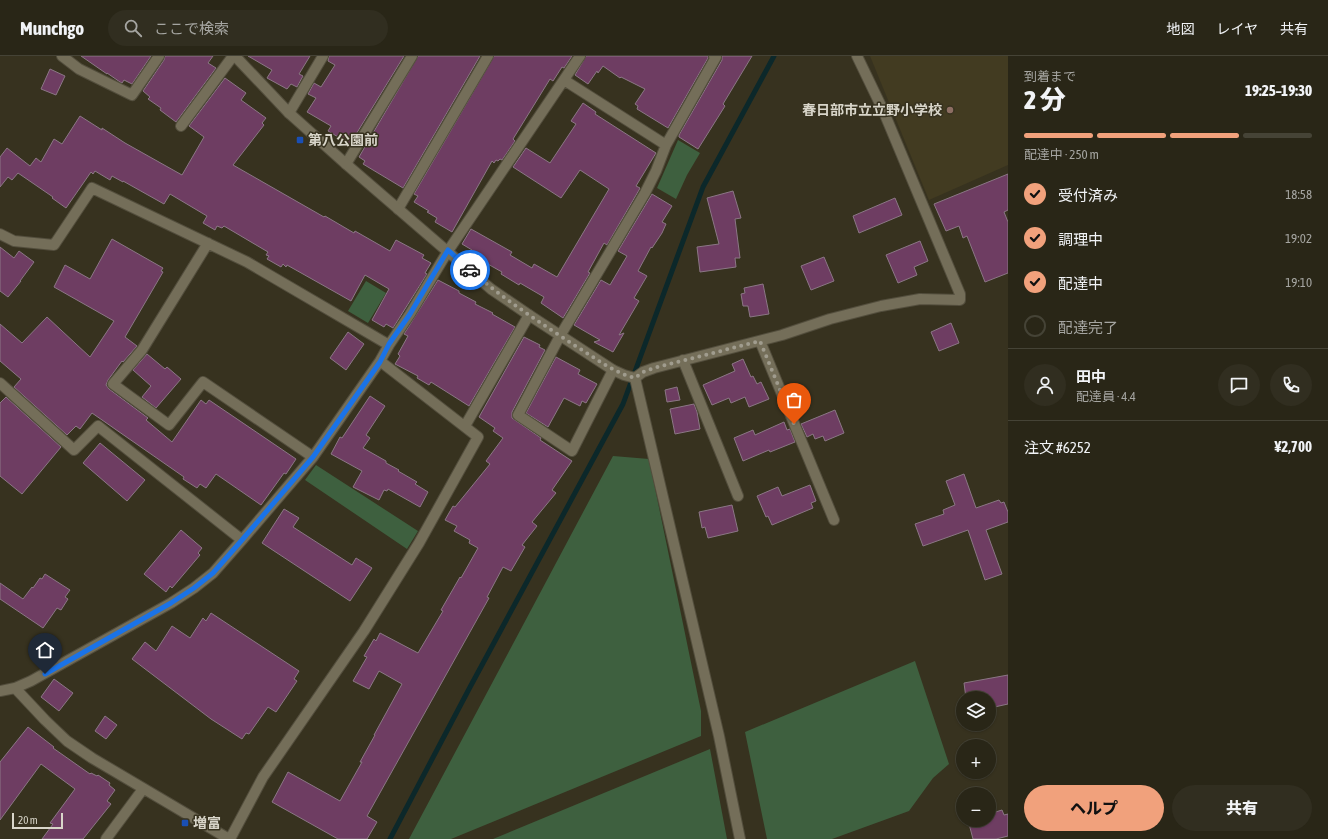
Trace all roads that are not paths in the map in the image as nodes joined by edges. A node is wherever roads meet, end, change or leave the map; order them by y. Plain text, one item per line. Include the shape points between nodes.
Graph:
1 (62, 56) edge
2 (159, 56) edge
3 (234, 56) edge
4 (323, 56) edge
5 (412, 56) edge
6 (488, 56) edge
7 (580, 56) edge
8 (714, 56) edge
9 (857, 56) edge
10 (564, 80) junction
11 (289, 113) junction
12 (181, 126) dead end
13 (666, 145) junction
14 (346, 164) junction
15 (398, 209) junction
16 (0, 234) edge
17 (208, 243) junction
18 (448, 250) junction
19 (529, 315) junction
20 (560, 336) junction
21 (760, 341) junction
22 (389, 344) junction
23 (683, 360) junction
24 (380, 362) junction
25 (613, 370) junction
26 (635, 378) junction
27 (0, 383) edge
28 (465, 426) junction
29 (313, 457) junction
30 (738, 496) dead end
31 (834, 520) dead end
32 (242, 540) junction
33 (15, 688) junction
34 (0, 690) edge
35 (144, 789) junction
36 (106, 839) edge
37 (230, 839) edge
38 (740, 839) edge

1 - 2 street via 78,69 132,95
3 - 11 street
3 - 12 street
4 - 11 street
5 - 14 street
6 - 15 street
7 - 10 street
8 - 13 street via 716,57
9 - 21 street via 883,110 960,294 960,300 920,299 881,306
10 - 13 street
10 - 18 street
11 - 14 street
13 - 20 street via 645,193
14 - 15 street
15 - 18 street
16 - 17 street via 14,241 54,245 92,188
17 - 22 street via 247,262
17 - 29 street via 142,350 113,384 169,425 203,382
18 - 19 street via 492,289
18 - 22 street
19 - 20 street
19 - 28 street
20 - 25 street
20 - 25 street via 518,415 572,451
21 - 23 street
21 - 31 street
22 - 24 street
23 - 26 street via 643,372
23 - 30 street
24 - 28 street
24 - 29 street
25 - 26 street
26 - 38 street via 719,736
27 - 32 street via 74,450 98,426
28 - 37 street via 478,437 419,543 364,630 263,777
29 - 32 street
32 - 33 street via 213,573 171,603
33 - 34 street
33 - 35 street via 67,741
35 - 36 street
35 - 37 street

